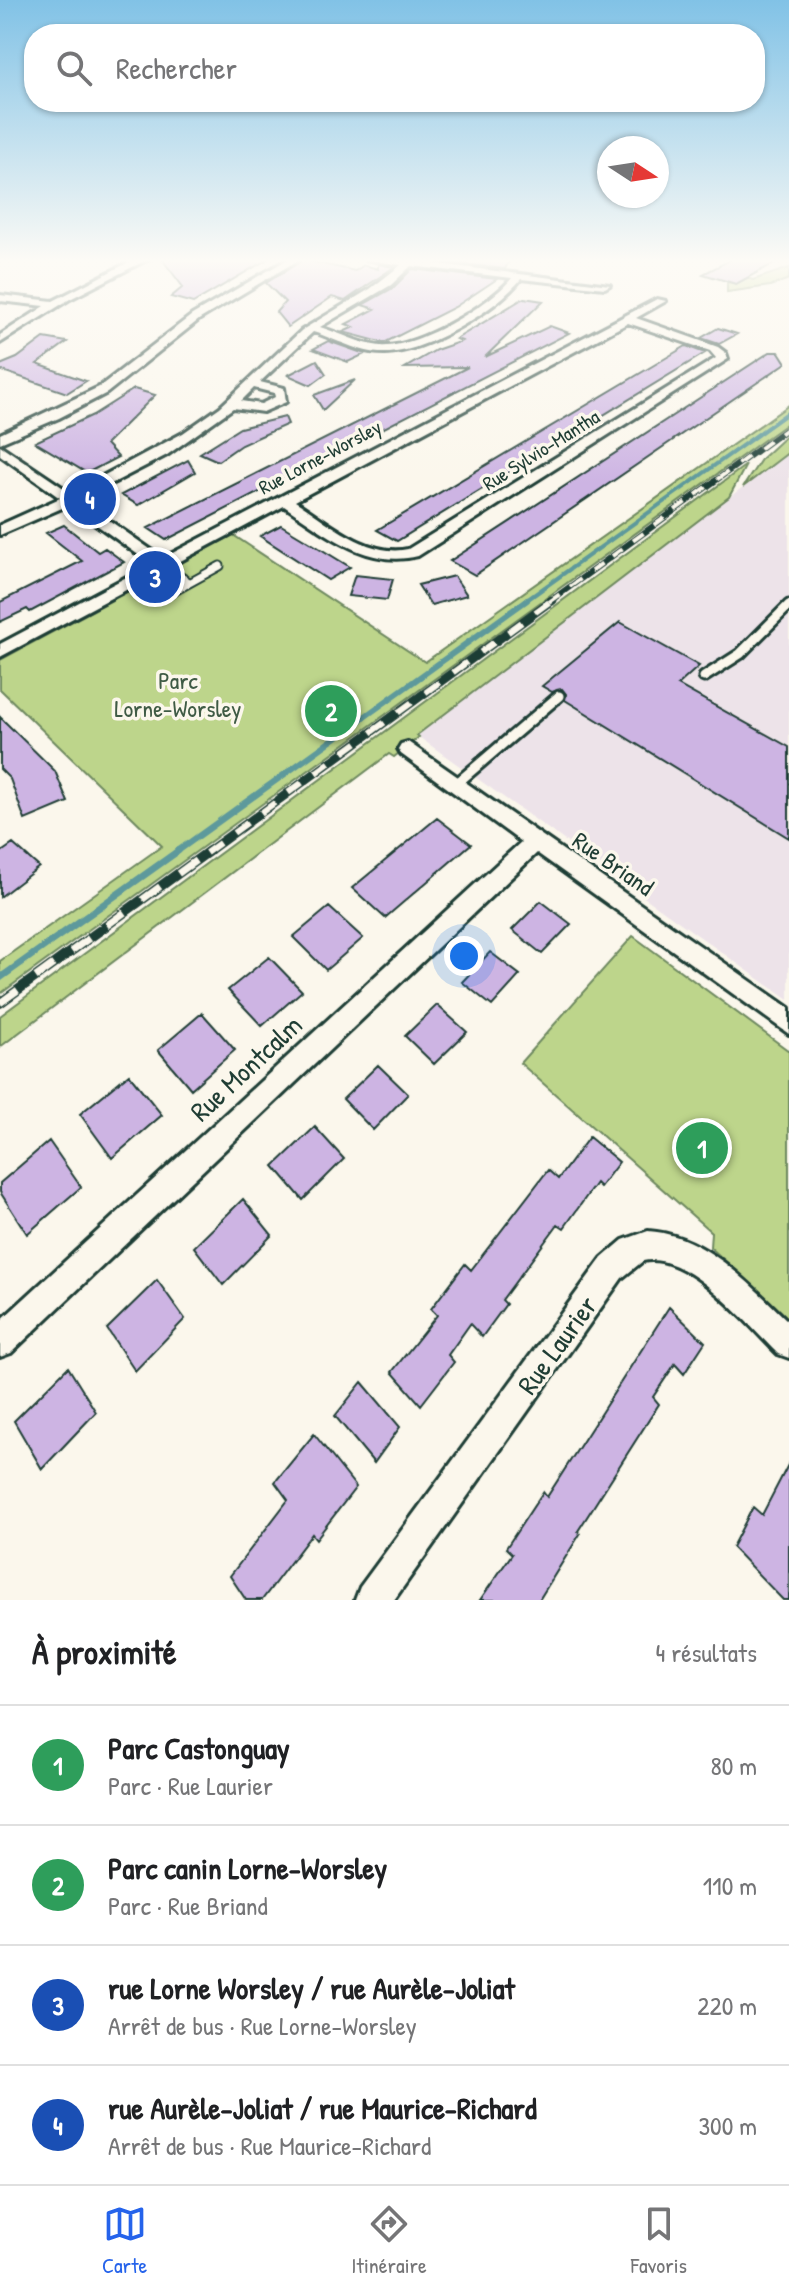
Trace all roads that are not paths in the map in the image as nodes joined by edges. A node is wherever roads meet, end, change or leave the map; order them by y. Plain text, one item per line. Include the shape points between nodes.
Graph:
1 (175, 334) edge
2 (305, 334) edge
3 (330, 334) edge
4 (429, 334) edge
5 (600, 334) edge
6 (670, 334) edge
7 (252, 384) junction
8 (232, 404) junction
9 (0, 439) edge
10 (0, 449) edge
11 (69, 499) junction
12 (284, 500) junction
13 (0, 531) edge
14 (162, 565) junction
15 (220, 566) dead end
16 (189, 582) junction
17 (162, 598) dead end
18 (789, 605) edge
19 (0, 651) edge
20 (704, 677) dead end
21 (559, 696) dead end
22 (408, 749) dead end
23 (456, 784) junction
24 (536, 841) junction
25 (789, 1022) edge
26 (0, 1342) edge
27 (789, 1343) edge
28 (373, 1600) edge

1 - 9 street via 103,390
2 - 7 street
3 - 4 street via 379,349 396,349
5 - 12 street, Rue Lorne-Worsley
6 - 12 street, Rue Sylvio-Mantha via 720,352 723,358 413,553 399,558 376,554
7 - 8 street
7 - 8 street via 280,391 282,399 263,408
8 - 11 street via 161,453
10 - 11 street
11 - 13 street
11 - 14 street
12 - 14 street, Rue Lorne-Worsley
14 - 16 lane
14 - 19 street, Rue Lorne-Worsley
15 - 16 lane
16 - 17 lane
18 - 20 lane via 740,654
21 - 23 lane
22 - 23 street, Rue Briand
23 - 24 street, Rue Briand
24 - 25 street, Rue Briand
24 - 26 street, Rue Montcalm
27 - 28 street, Rue Laurier via 685,1253 660,1245 636,1249 612,1268

